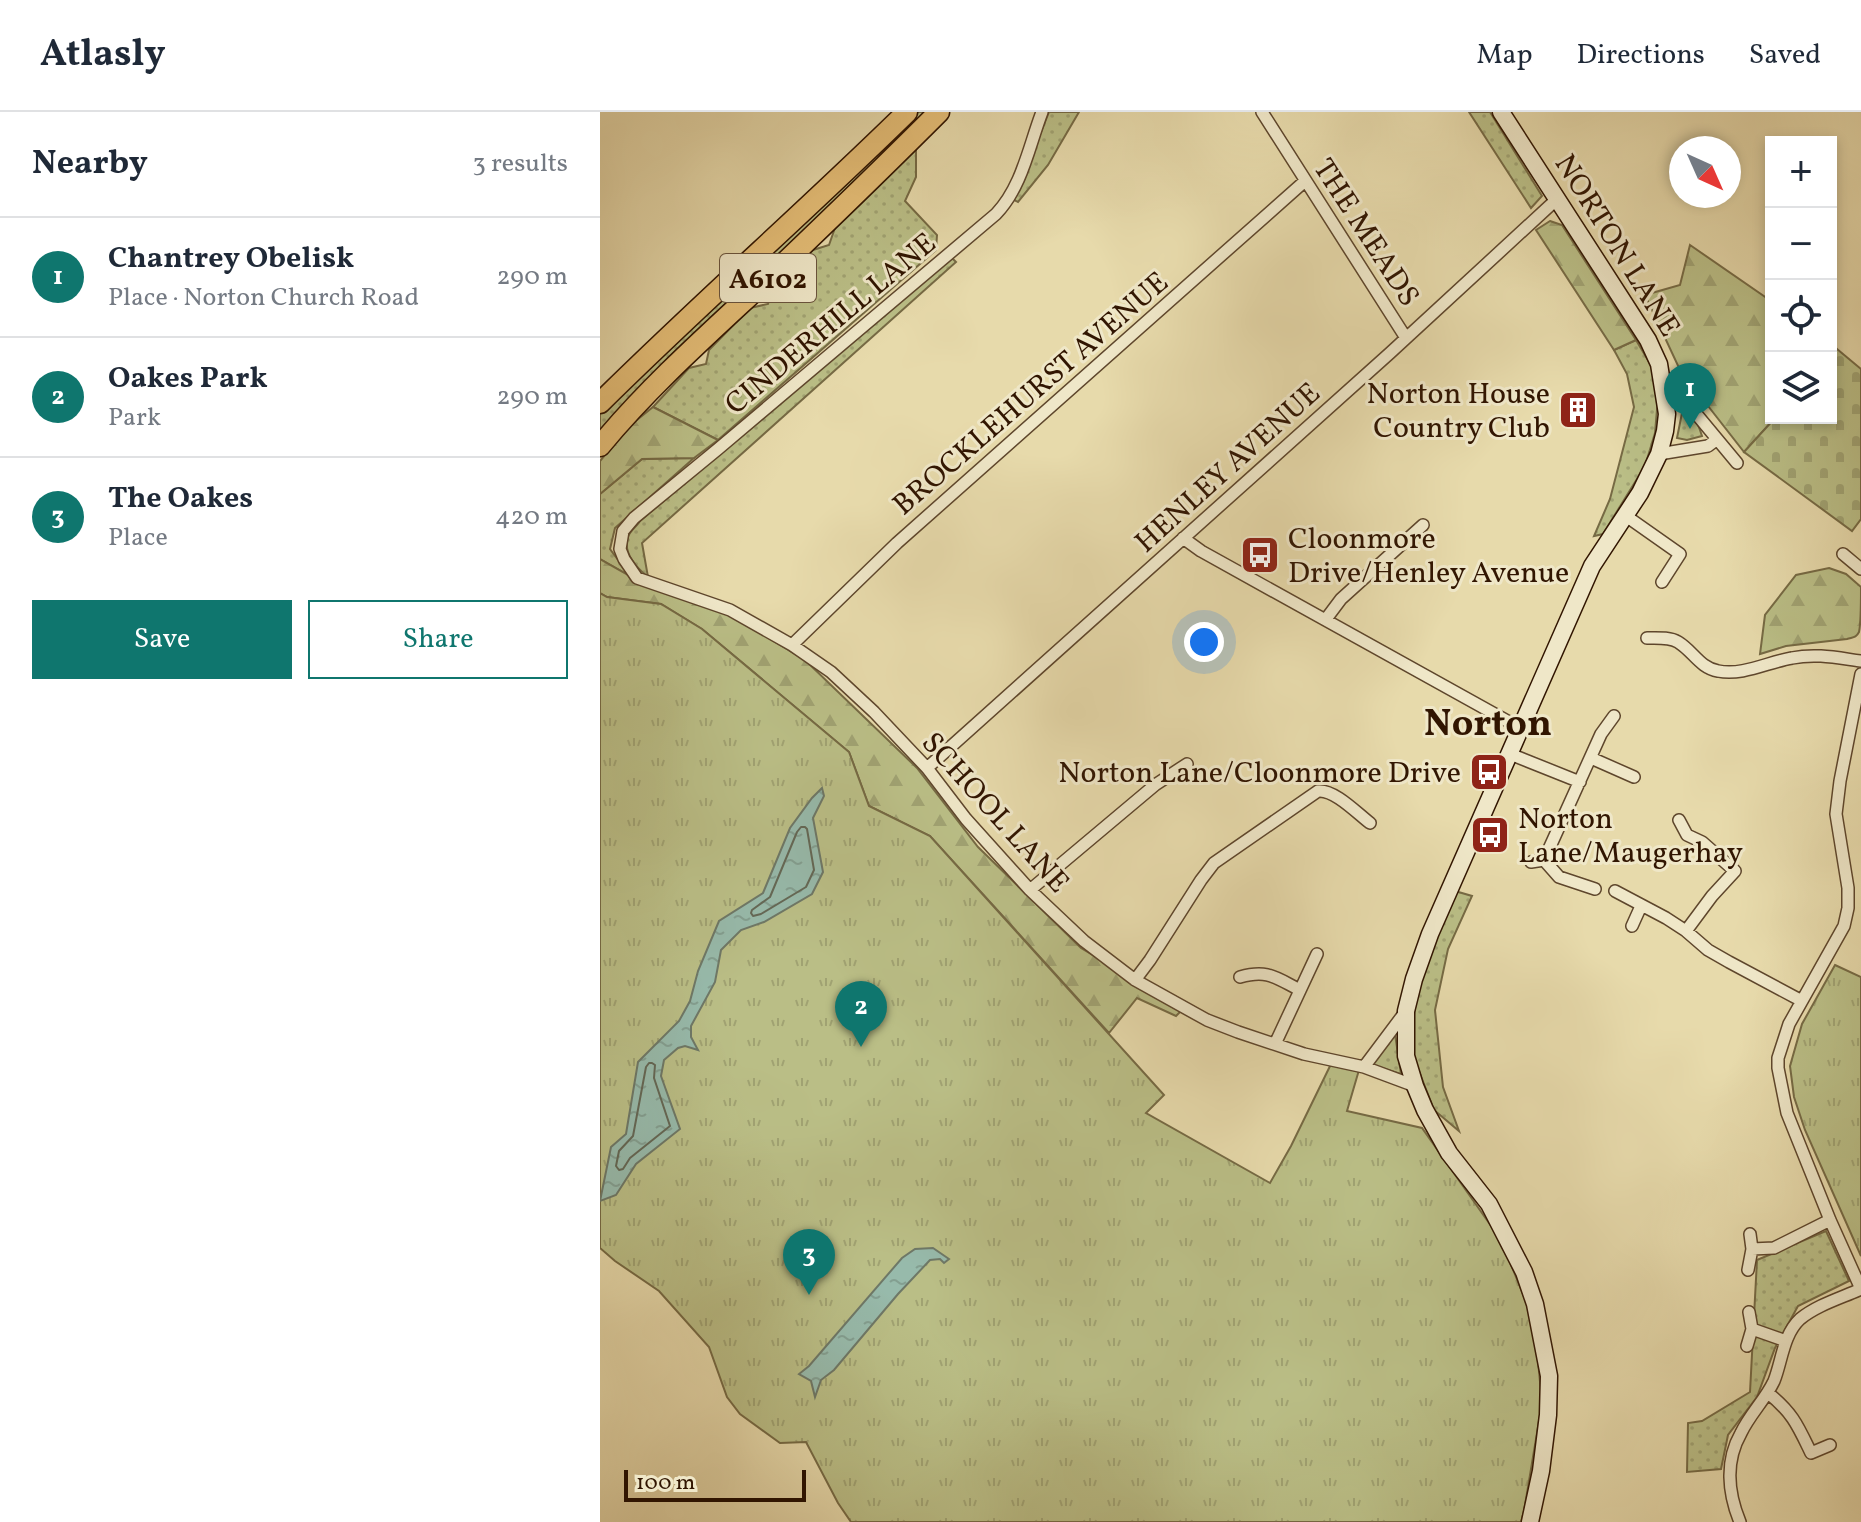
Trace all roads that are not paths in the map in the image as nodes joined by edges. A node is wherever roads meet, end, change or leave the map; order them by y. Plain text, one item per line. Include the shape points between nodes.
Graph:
1 (907, 112) edge
2 (939, 112) edge
3 (1042, 112) edge
4 (1262, 112) edge
5 (1501, 112) edge
6 (1305, 181) junction
7 (1557, 199) junction
8 (1406, 338) junction
9 (1665, 390) junction
10 (600, 403) edge
11 (1716, 440) junction
12 (600, 446) edge
13 (1659, 454) junction
14 (1737, 463) dead end
15 (1626, 516) junction
16 (1423, 525) dead end
17 (1183, 538) junction
18 (620, 549) joint
19 (1843, 554) dead end
20 (1861, 569) edge
21 (1662, 582) dead end
22 (1326, 619) junction
23 (1647, 638) dead end
24 (792, 645) junction
25 (1861, 661) edge
26 (1861, 674) edge
27 (1614, 716) dead end
28 (1520, 728) junction
29 (1848, 737) junction
30 (1861, 744) edge
31 (1510, 754) junction
32 (1591, 758) junction
33 (1187, 764) dead end
34 (927, 768) junction
35 (1634, 777) dead end
36 (1580, 782) junction
37 (1679, 820) dead end
38 (1370, 823) dead end
39 (1544, 860) junction
40 (1531, 862) dead end
41 (1595, 889) dead end
42 (1030, 890) junction
43 (1615, 891) dead end
44 (1641, 906) junction
45 (1632, 926) dead end
46 (1686, 931) junction
47 (1317, 954) dead end
48 (1240, 977) dead end
49 (1135, 980) junction
50 (1300, 990) junction
51 (1802, 1001) junction
52 (1406, 1011) junction
53 (1275, 1044) junction
54 (1364, 1067) junction
55 (1415, 1086) junction
56 (1830, 1220) junction
57 (1750, 1234) dead end
58 (1752, 1249) junction
59 (1748, 1270) dead end
60 (1861, 1289) edge
61 (1749, 1312) dead end
62 (1752, 1329) junction
63 (1786, 1341) junction
64 (1747, 1346) dead end
65 (1768, 1393) junction
66 (1830, 1445) dead end
67 (1530, 1522) edge
68 (1740, 1522) edge

1 - 10 highway, A6102
2 - 12 highway, A6102
3 - 18 street, CINDERHILL LANE via 1016,185 996,214 634,518 623,531
4 - 6 street, THE MEADS
5 - 7 street, NORTON LANE
6 - 8 street, THE MEADS
6 - 24 street, BROCKLEHURST AVENUE via 897,543
7 - 8 street, HENLEY AVENUE
7 - 9 street, NORTON LANE via 1648,340
8 - 17 street, HENLEY AVENUE
9 - 11 street via 1688,404
9 - 13 street, NORTON LANE via 1667,414
11 - 13 street
11 - 14 street
13 - 15 street, NORTON LANE
15 - 21 street via 1680,554
15 - 28 street, NORTON LANE via 1592,566
16 - 22 street
17 - 22 street
17 - 34 street, HENLEY AVENUE
18 - 24 street, SCHOOL LANE via 637,578 730,610
19 - 20 street
22 - 28 street
23 - 25 street via 1675,640 1719,671 1814,655
24 - 34 street, SCHOOL LANE via 831,672
26 - 29 street
27 - 32 street
28 - 31 street, NORTON LANE
29 - 30 street
29 - 51 street via 1836,814 1848,908 1844,926
31 - 36 street
31 - 52 street, NORTON LANE via 1430,934
32 - 35 street
32 - 36 street
33 - 42 street
34 - 42 street, SCHOOL LANE
36 - 39 street
37 - 46 street via 1687,835 1735,871
38 - 49 street via 1332,793 1318,791 1214,863
39 - 40 street
39 - 41 street via 1559,877
42 - 49 street, SCHOOL LANE
43 - 44 street
44 - 45 street
44 - 46 street
46 - 51 street via 1708,950
47 - 50 street
48 - 50 street via 1267,974
49 - 53 street, SCHOOL LANE via 1207,1020
50 - 53 street
51 - 56 street via 1778,1058 1780,1083
52 - 54 street
52 - 55 street, NORTON LANE via 1406,1056
53 - 54 street, SCHOOL LANE
54 - 55 street, SCHOOL LANE
55 - 67 street, NORTON LANE via 1449,1153 1509,1240 1535,1304 1549,1376 1541,1471
56 - 58 street via 1774,1248
56 - 60 street
57 - 58 street
58 - 59 street
60 - 63 street via 1800,1319
61 - 62 street
62 - 63 street
62 - 64 street
63 - 65 street
65 - 66 street via 1796,1421 1811,1453
65 - 68 street via 1733,1452 1730,1489

